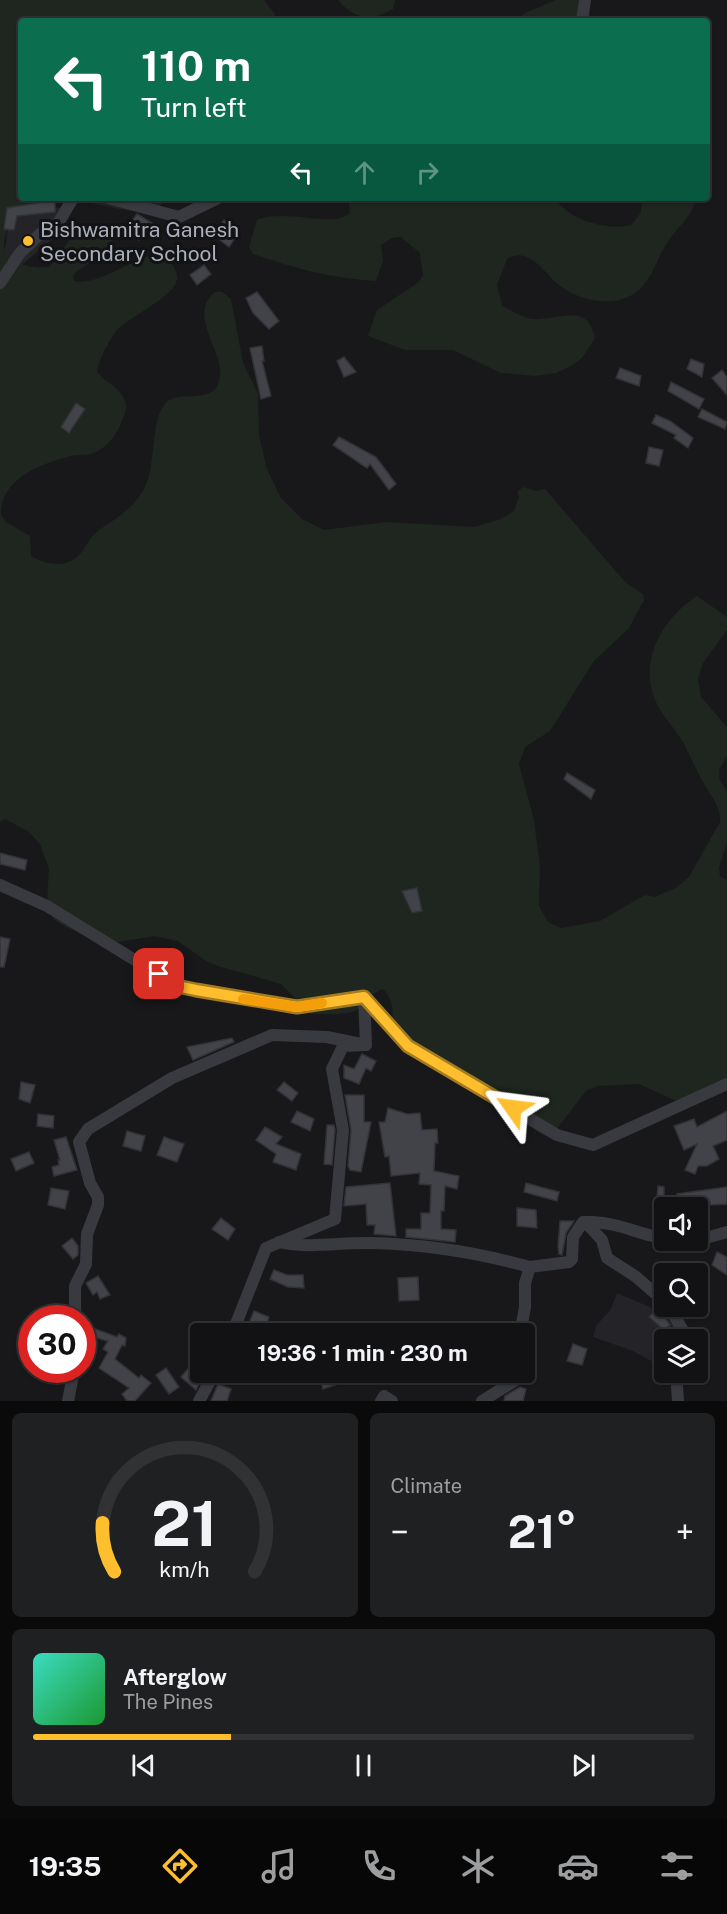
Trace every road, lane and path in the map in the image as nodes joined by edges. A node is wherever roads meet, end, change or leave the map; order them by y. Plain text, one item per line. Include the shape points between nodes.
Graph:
1 (585, 0) edge
2 (582, 18) edge
3 (71, 201) edge
4 (119, 201) edge
5 (212, 201) edge
6 (0, 283) edge
7 (0, 885) edge
8 (364, 997) junction
9 (366, 1045) junction
10 (727, 1084) edge
11 (592, 1222) junction
12 (727, 1232) edge
13 (708, 1237) edge
14 (654, 1238) edge
15 (277, 1242) junction
16 (530, 1267) junction
17 (654, 1293) edge
18 (75, 1305) edge
19 (236, 1323) edge
20 (522, 1323) edge
21 (71, 1383) edge
22 (209, 1383) edge
23 (511, 1383) edge
24 (677, 1383) edge
25 (68, 1401) edge
26 (199, 1401) edge
27 (381, 1401) edge
28 (392, 1401) edge
29 (482, 1401) edge
30 (678, 1401) edge

1 - 2 street
3 - 6 street via 56,227 40,234 20,253
4 - 5 street via 179,217
7 - 8 street via 47,906 177,986 297,1007
8 - 9 street
8 - 10 street via 408,1046 574,1142 593,1145
9 - 15 street via 342,1046 332,1069 343,1130 335,1219
9 - 18 street via 327,1037 272,1035 172,1077 88,1129 79,1142 98,1205 87,1234 86,1264 75,1286
11 - 14 street via 620,1224
11 - 16 street via 583,1222 573,1237 569,1262
11 - 17 street via 590,1227 602,1240 607,1258
12 - 13 street
15 - 16 street via 297,1247 370,1243 431,1248
15 - 19 street via 266,1248
16 - 20 street
21 - 25 street
22 - 26 street
23 - 29 street
24 - 30 street
27 - 28 street via 384,1396

